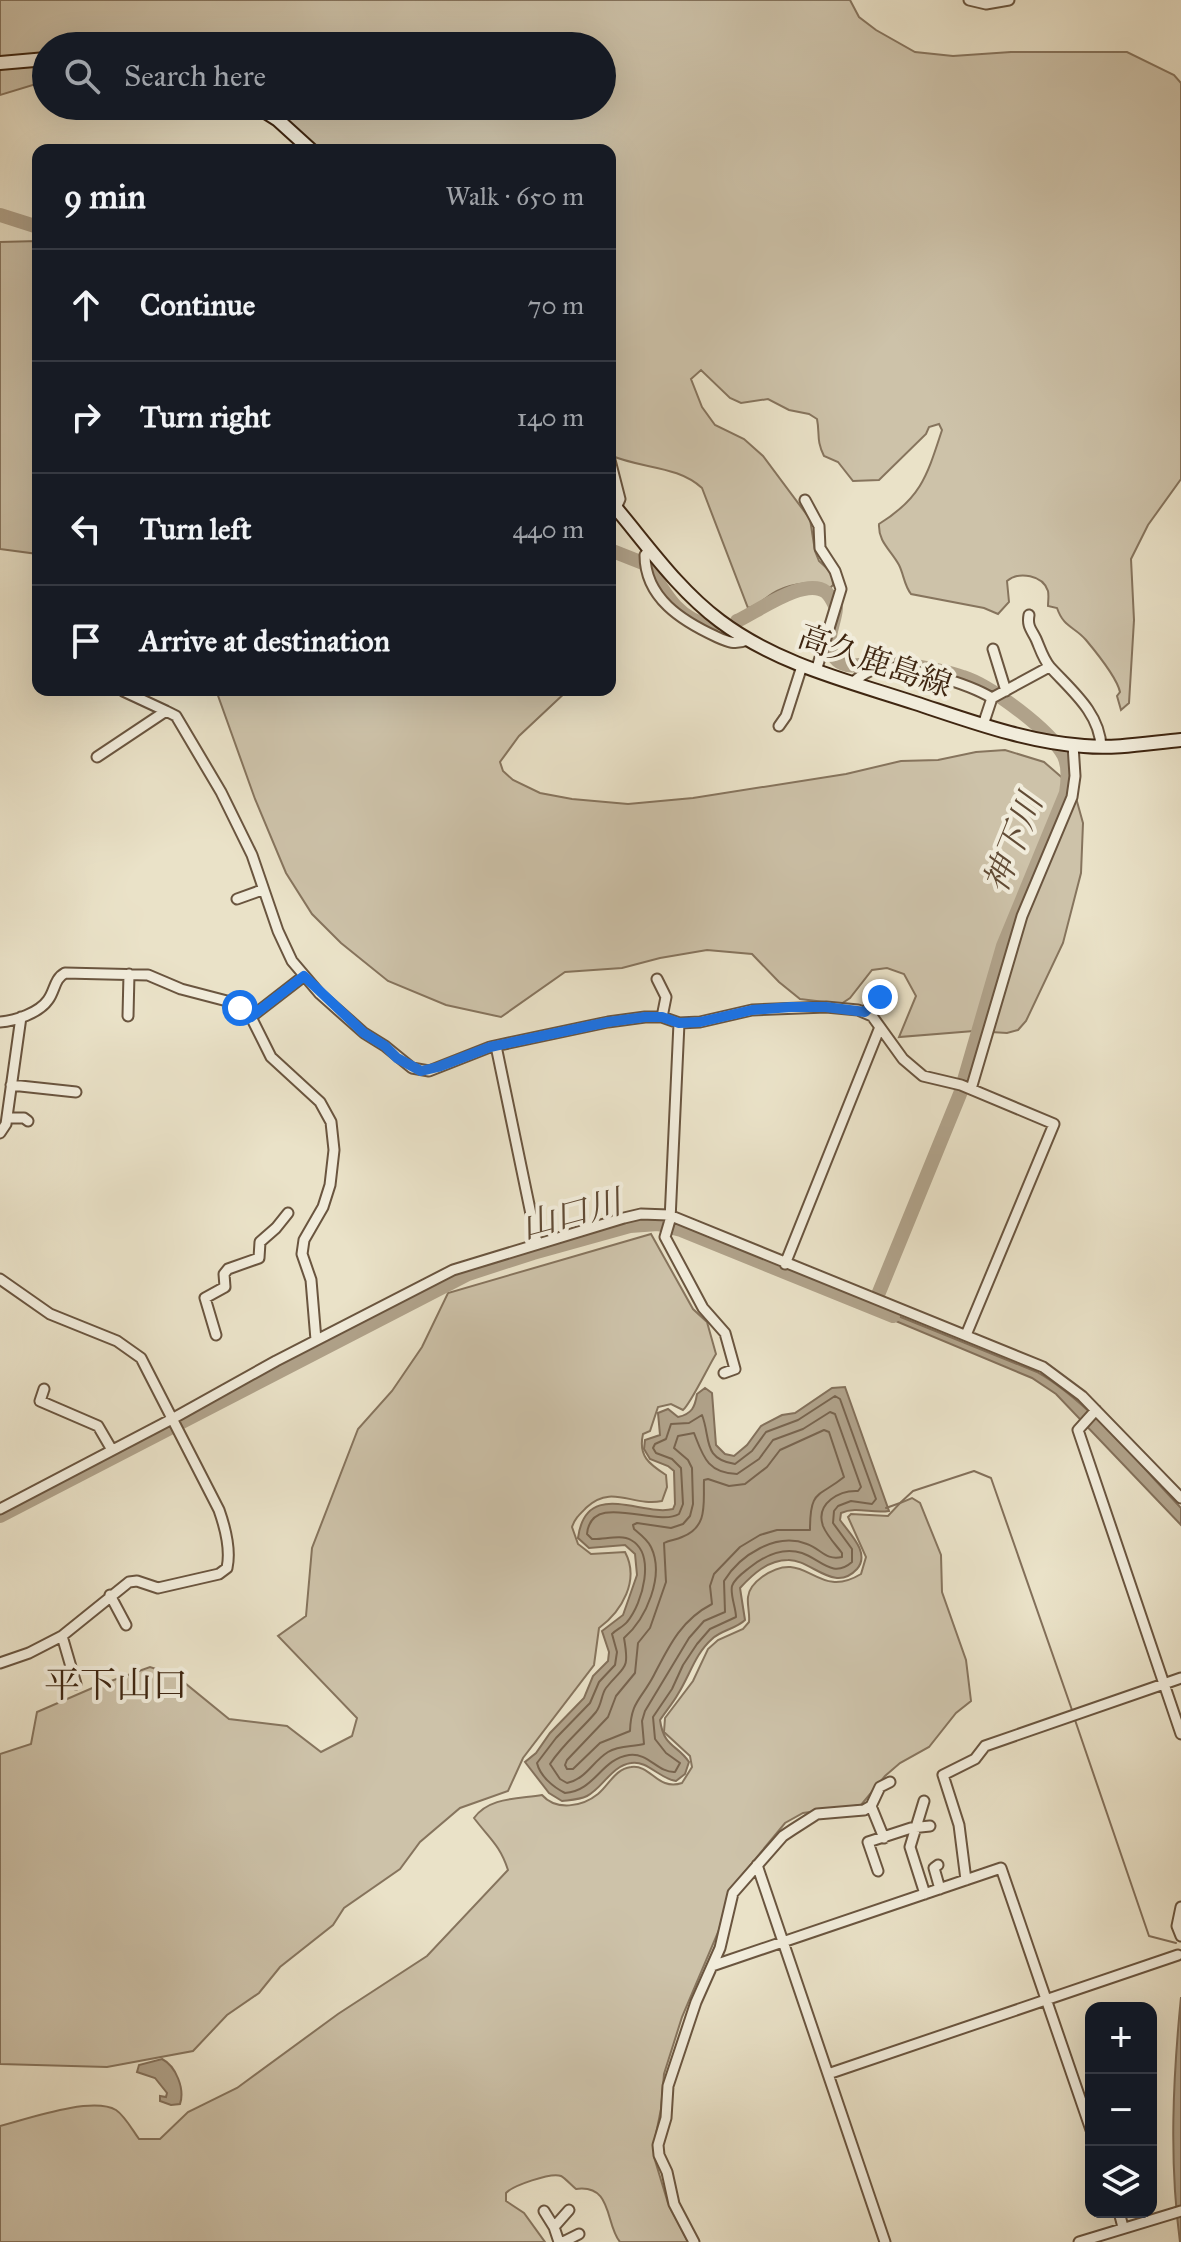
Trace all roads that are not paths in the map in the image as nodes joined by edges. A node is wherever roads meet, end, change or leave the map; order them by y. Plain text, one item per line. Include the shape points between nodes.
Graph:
1 (969, 0) edge
2 (1004, 1) edge
3 (32, 60) edge
4 (0, 63) edge
5 (278, 120) edge
6 (304, 144) edge
7 (616, 483) edge
8 (805, 500) dead end
9 (616, 502) edge
10 (616, 510) edge
11 (646, 559) junction
12 (1029, 615) dead end
13 (741, 636) junction
14 (993, 649) dead end
15 (802, 666) junction
16 (1049, 667) junction
17 (816, 671) junction
18 (852, 683) junction
19 (998, 695) junction
20 (134, 696) edge
21 (166, 711) junction
22 (983, 725) junction
23 (779, 726) dead end
24 (1181, 740) edge
25 (1068, 744) junction
26 (1101, 747) junction
27 (97, 757) dead end
28 (262, 890) junction
29 (237, 899) dead end
30 (129, 974) junction
31 (304, 976) junction
32 (657, 979) dead end
33 (884, 990) dead end
34 (865, 1012) junction
35 (128, 1016) dead end
36 (21, 1017) junction
37 (251, 1017) junction
38 (662, 1017) junction
39 (0, 1022) edge
40 (679, 1023) junction
41 (880, 1027) junction
42 (496, 1046) junction
43 (11, 1085) junction
44 (966, 1087) junction
45 (76, 1092) dead end
46 (7, 1118) junction
47 (28, 1121) dead end
48 (0, 1133) edge
49 (288, 1213) dead end
50 (670, 1217) junction
51 (537, 1243) junction
52 (785, 1264) junction
53 (0, 1279) edge
54 (216, 1335) dead end
55 (966, 1335) junction
56 (316, 1340) junction
57 (724, 1373) dead end
58 (44, 1389) dead end
59 (1095, 1411) junction
60 (174, 1424) junction
61 (112, 1450) junction
62 (1181, 1498) edge
63 (0, 1509) edge
64 (110, 1595) junction
65 (126, 1625) dead end
66 (62, 1636) junction
67 (0, 1663) edge
68 (1181, 1678) edge
69 (76, 1684) dead end
70 (1164, 1684) junction
71 (1181, 1734) edge
72 (890, 1782) dead end
73 (924, 1801) dead end
74 (871, 1806) junction
75 (930, 1826) dead end
76 (915, 1828) junction
77 (884, 1838) junction
78 (757, 1865) junction
79 (938, 1865) dead end
80 (878, 1871) dead end
81 (966, 1880) junction
82 (940, 1889) junction
83 (925, 1894) junction
84 (1181, 1907) edge
85 (1181, 1936) edge
86 (783, 1942) junction
87 (1178, 1955) dead end
88 (712, 1966) junction
89 (1047, 2000) junction
90 (828, 2074) junction
91 (1085, 2112) edge
92 (569, 2210) dead end
93 (544, 2211) dead end
94 (1181, 2211) edge
95 (1121, 2218) edge
96 (554, 2227) junction
97 (1123, 2227) junction
98 (579, 2234) dead end
99 (561, 2242) edge
100 (694, 2242) edge
101 (885, 2242) edge
102 (1079, 2242) edge

1 - 2 street
3 - 4 main road
5 - 6 main road
7 - 9 street
8 - 17 street via 841,589
10 - 11 main road, 高久鹿島線
11 - 13 main road, 高久鹿島線
11 - 13 street via 676,615 727,642 740,643
12 - 16 street via 1028,624
13 - 15 main road, 高久鹿島線
14 - 19 street
15 - 17 main road, 高久鹿島線
15 - 23 street
16 - 19 street
16 - 26 street via 1094,720
17 - 18 main road, 高久鹿島線
18 - 19 street via 865,673 888,668
18 - 22 main road, 高久鹿島線
19 - 22 street
20 - 21 street
21 - 27 street
21 - 28 street via 176,716 221,792 252,855
22 - 25 main road, 高久鹿島線
24 - 26 main road, 高久鹿島線
25 - 26 main road, 高久鹿島線
25 - 44 street via 1075,776 1072,797 1022,916
28 - 29 street
28 - 31 street via 292,961
30 - 35 street
30 - 36 street via 65,973 49,1000
30 - 37 street via 148,975 227,1001
31 - 37 street
31 - 42 street via 364,1033 412,1068 429,1071
32 - 38 street via 666,997
33 - 34 street
34 - 40 street via 791,1007
34 - 41 street
36 - 39 street
36 - 43 street
37 - 56 street via 271,1057 320,1102 331,1122 330,1185 302,1254 311,1280
38 - 40 street
38 - 42 street via 608,1022
40 - 50 street
41 - 44 street via 912,1069 932,1080
41 - 52 street
42 - 51 street
43 - 45 street
43 - 46 street
44 - 55 street via 1054,1124
46 - 47 street
46 - 48 street
49 - 54 street via 260,1242 259,1258 226,1271 225,1287 205,1298
50 - 51 street via 641,1214
50 - 52 street
50 - 57 street via 665,1240 703,1308 729,1341 735,1369
51 - 56 street via 453,1270
52 - 55 street
53 - 60 street via 50,1314 141,1358
55 - 59 street via 1043,1367
56 - 60 street
58 - 61 street via 40,1401 98,1426
59 - 62 street
59 - 70 street via 1078,1430
60 - 61 street
60 - 64 street via 223,1522 227,1568 158,1588 129,1582
61 - 63 street
64 - 65 street
64 - 66 street
66 - 67 street
66 - 69 street
68 - 70 street
70 - 71 street
70 - 81 street via 985,1746 975,1759 943,1775 959,1825
72 - 74 street via 880,1787
73 - 76 street
74 - 77 street
74 - 78 street via 817,1814 783,1836
75 - 76 street
76 - 77 street
76 - 83 street via 910,1847
77 - 80 street via 868,1842
78 - 86 street
78 - 88 street via 733,1893
79 - 82 street via 934,1868
81 - 82 street
81 - 89 street via 1004,1871
82 - 83 street
83 - 86 street
84 - 85 street
86 - 88 street
86 - 90 street
87 - 89 street
88 - 100 street via 668,2086 658,2145 674,2204
89 - 90 street
89 - 91 street
90 - 101 street
92 - 96 street
93 - 96 street
94 - 97 street
95 - 97 street
96 - 99 street
97 - 102 street
98 - 99 street

